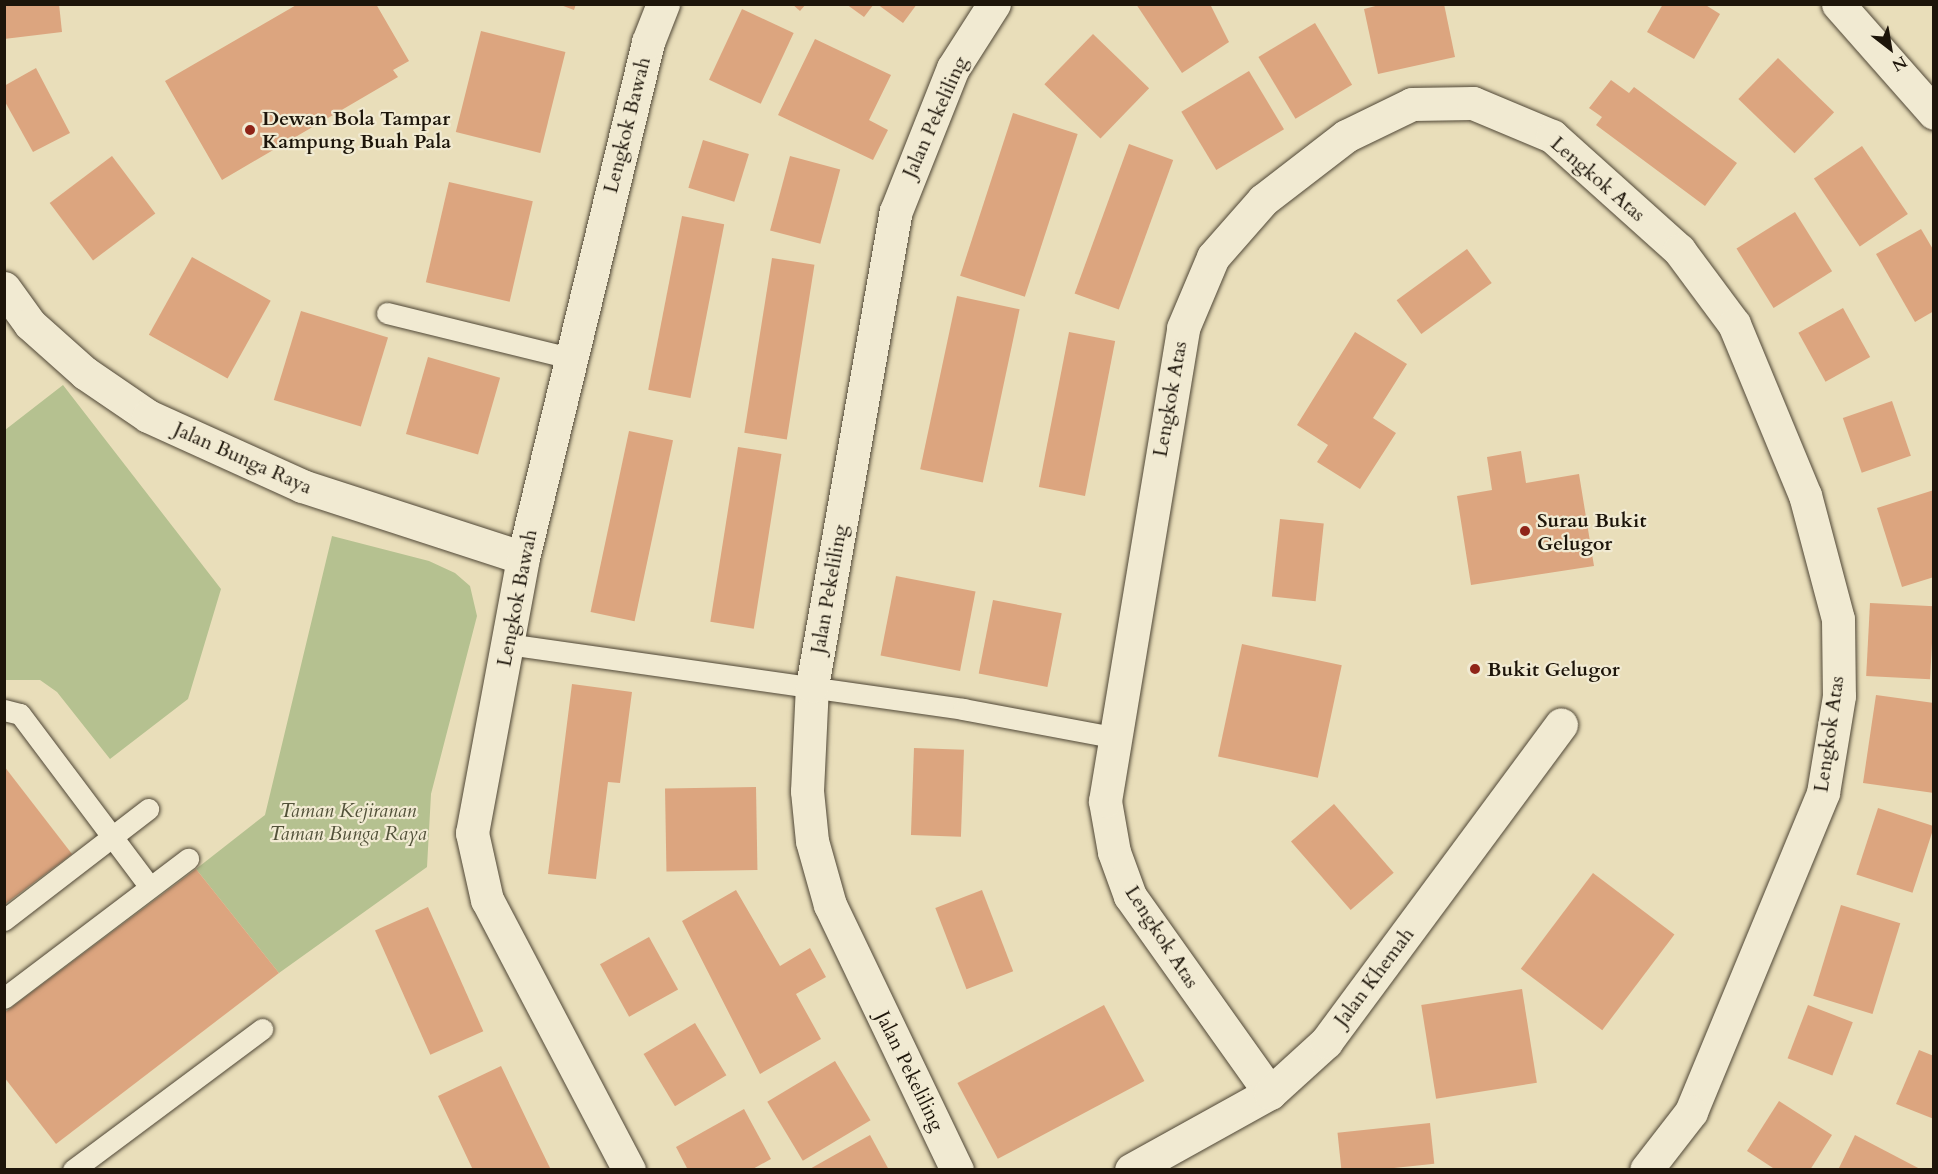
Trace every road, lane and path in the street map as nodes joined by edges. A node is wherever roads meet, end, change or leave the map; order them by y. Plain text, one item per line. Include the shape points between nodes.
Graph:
1 (663, 4) edge
2 (994, 4) edge
3 (1838, 4) edge
4 (1934, 113) edge
5 (4, 288) edge
6 (387, 313) dead end
7 (570, 358) junction
8 (523, 558) junction
9 (508, 644) junction
10 (812, 686) junction
11 (4, 710) edge
12 (1561, 724) dead end
13 (1113, 737) junction
14 (148, 809) dead end
15 (113, 835) junction
16 (188, 859) dead end
17 (150, 887) junction
18 (4, 920) edge
19 (4, 998) edge
20 (262, 1029) dead end
21 (1270, 1093) junction
22 (73, 1170) edge
23 (629, 1170) edge
24 (957, 1170) edge
25 (1131, 1170) edge
26 (1646, 1170) edge

1 - 7 street, Lengkok Bawah via 648,42
2 - 10 street, Jalan Pekeliling via 953,68 896,211
3 - 4 street via 1865,29
5 - 8 street, Jalan Bunga Raya via 30,324 85,373 148,416 302,486
6 - 7 lane
7 - 8 street, Lengkok Bawah
8 - 9 street, Lengkok Bawah
9 - 10 lane
9 - 23 street, Lengkok Bawah via 472,833 487,900
10 - 13 lane
10 - 24 street, Jalan Pekeliling via 807,791 812,842 830,905
11 - 15 lane via 20,714
12 - 21 street, Jalan Khemah via 1326,1042
13 - 21 street, Lengkok Atas via 1105,801 1114,852 1130,896
13 - 26 street, Lengkok Atas via 1183,328 1214,257 1263,200 1346,136 1412,104 1473,103 1552,136 1679,250 1734,324 1805,495 1838,619 1839,696 1823,793 1691,1112
14 - 15 lane
15 - 17 lane
15 - 18 lane
16 - 17 lane
17 - 19 lane
20 - 22 lane
21 - 25 street, Jalan Khemah

